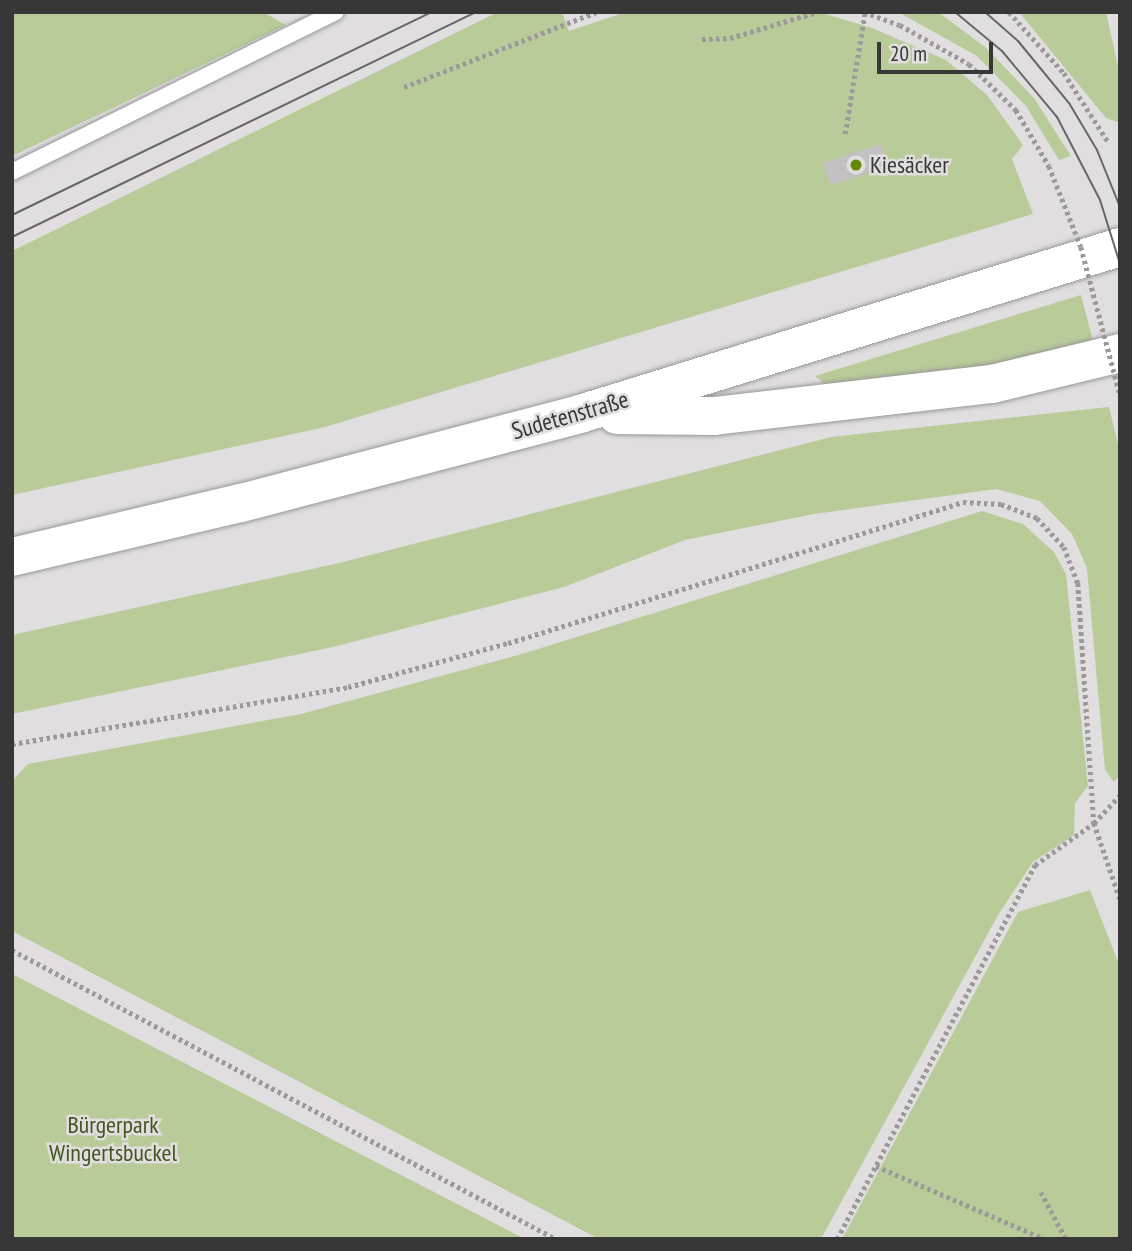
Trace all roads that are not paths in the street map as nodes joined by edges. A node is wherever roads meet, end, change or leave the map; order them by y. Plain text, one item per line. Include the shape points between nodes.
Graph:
1 (336, 12) edge
2 (12, 172) edge
3 (1120, 247) edge
4 (1120, 352) edge
5 (580, 414) junction
6 (12, 557) edge

1 - 2 lane
3 - 5 main road, Sudetenstraße
4 - 5 main road via 992,384 714,416
5 - 6 main road, Sudetenstraße via 241,503

